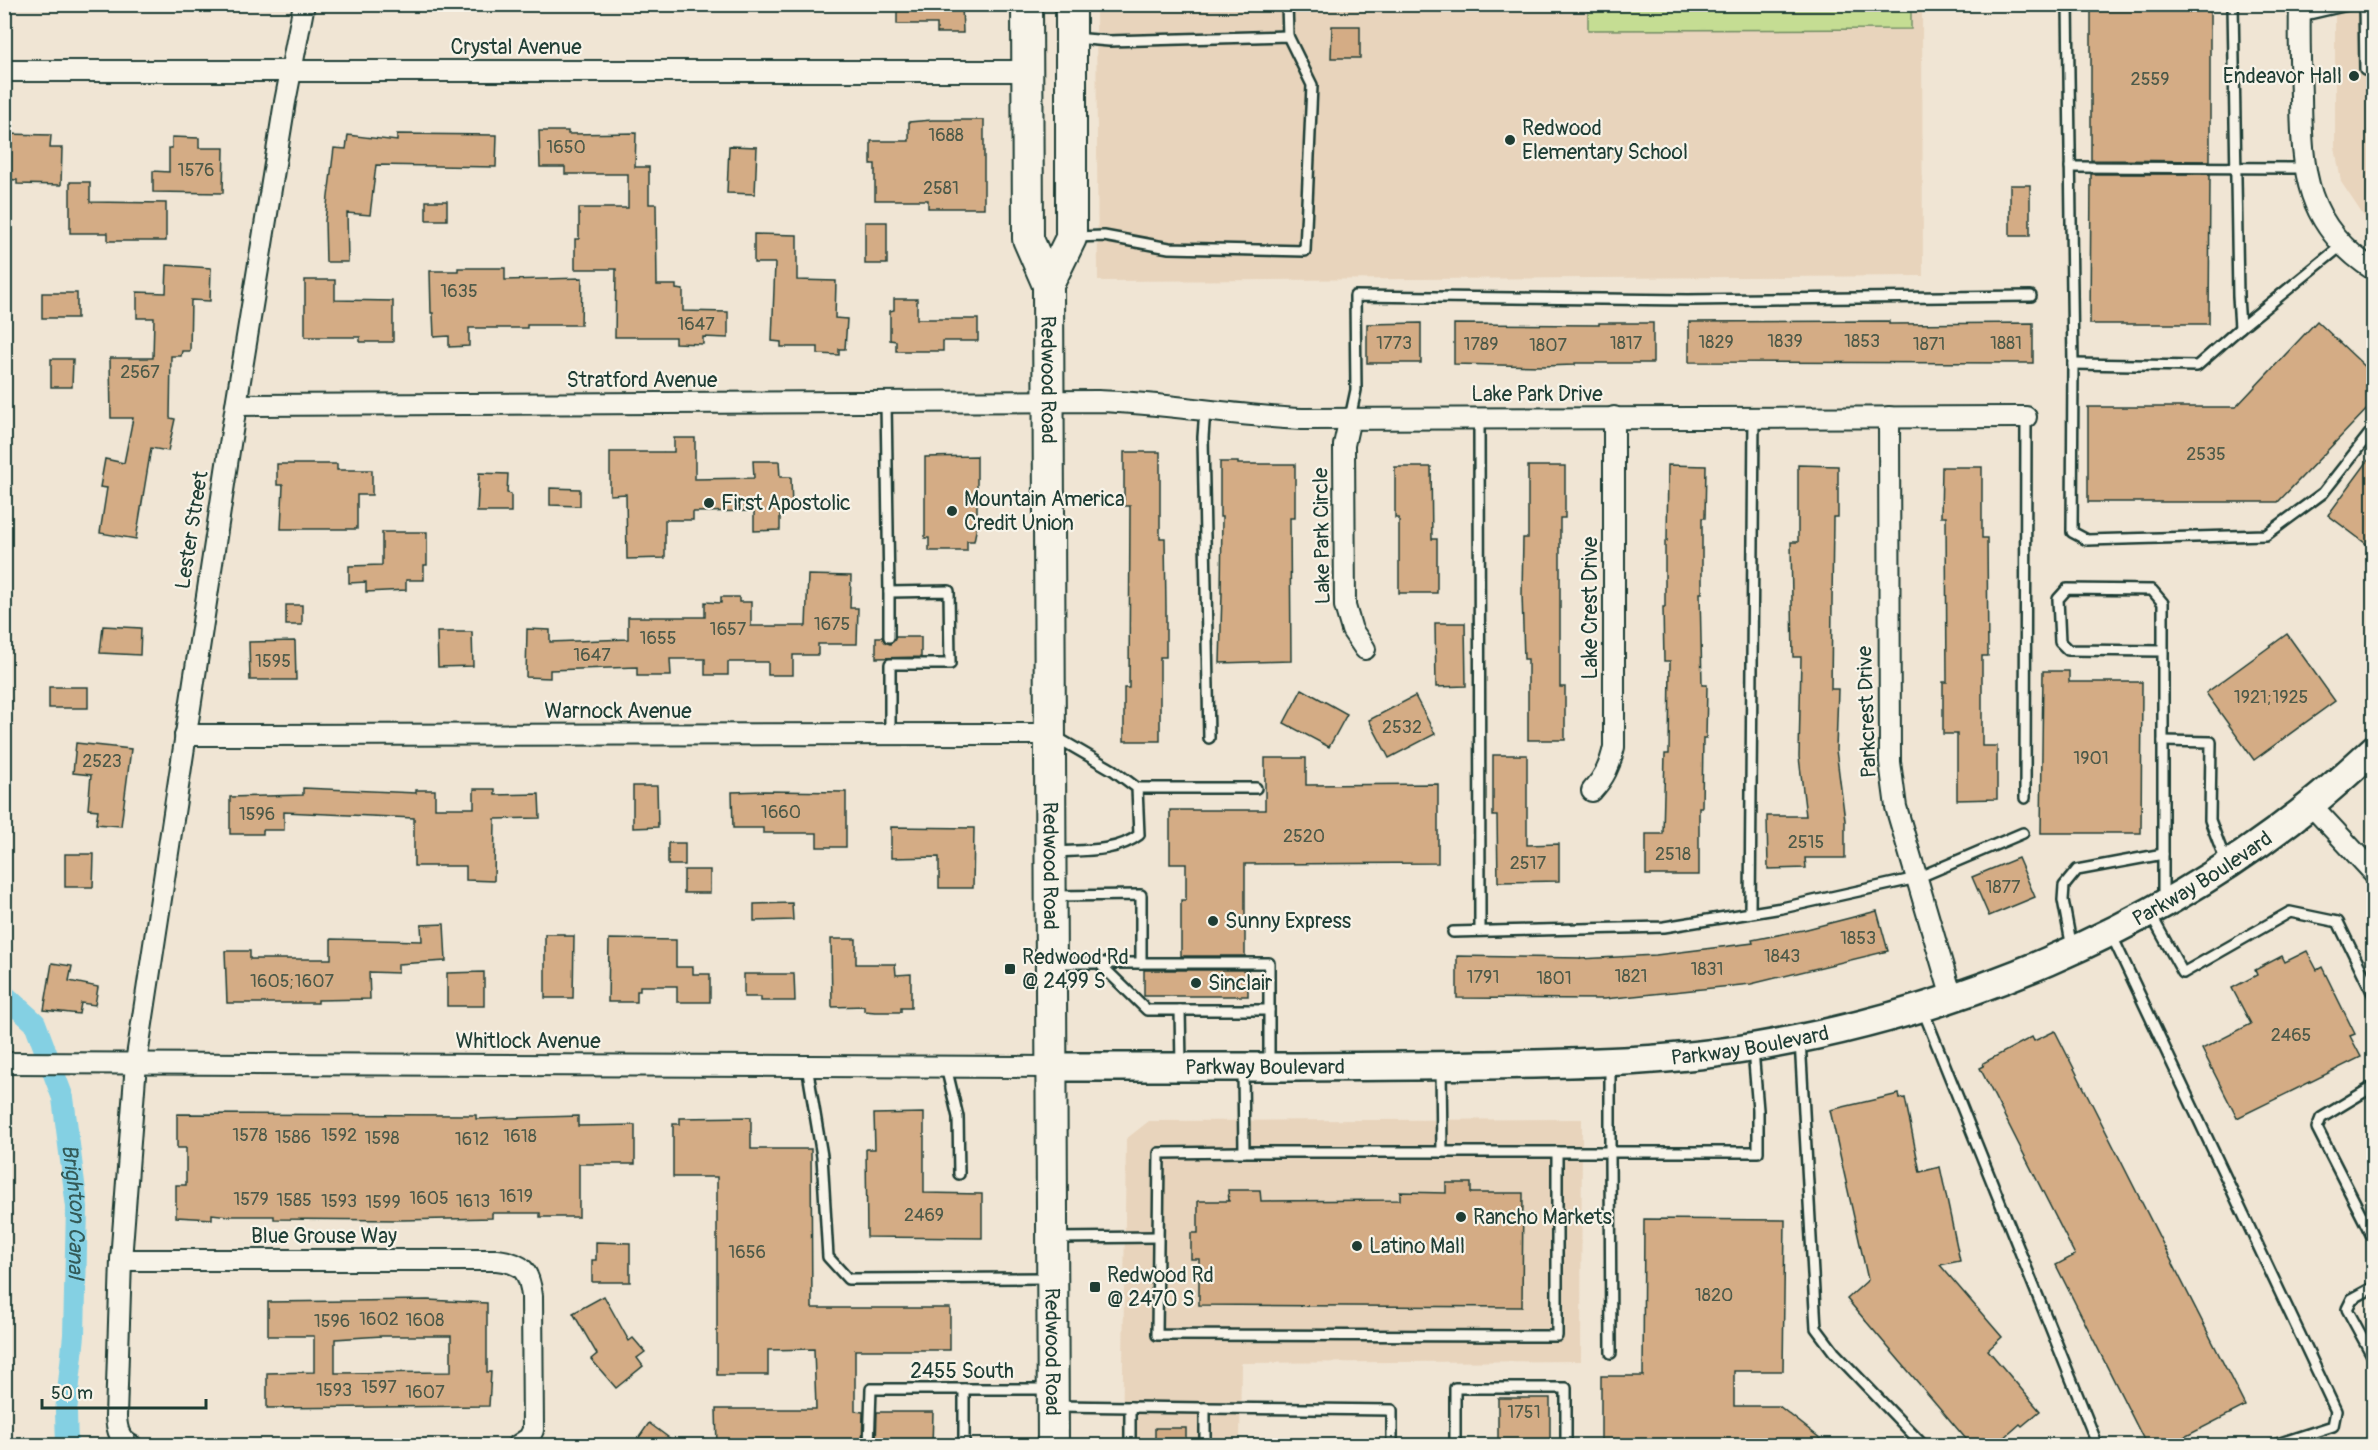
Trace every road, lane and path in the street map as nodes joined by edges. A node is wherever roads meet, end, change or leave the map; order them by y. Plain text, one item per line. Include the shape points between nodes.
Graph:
1 (304, 4) edge
2 (1027, 4) edge
3 (1071, 4) edge
4 (1287, 4) edge
5 (2068, 4) edge
6 (2233, 4) edge
7 (2352, 4) edge
8 (2364, 4) edge
9 (2300, 10) edge
10 (1288, 36) junction
11 (1071, 38) junction
12 (2373, 70) edge
13 (4, 71) edge
14 (291, 71) junction
15 (1027, 71) junction
16 (2070, 167) junction
17 (2304, 168) junction
18 (2236, 169) junction
19 (1071, 237) junction
20 (2341, 246) junction
21 (2373, 270) edge
22 (1048, 285) junction
23 (2031, 296) dead end
24 (2240, 328) junction
25 (2073, 364) junction
26 (1049, 402) junction
27 (886, 403) junction
28 (236, 405) junction
29 (1205, 410) junction
30 (1614, 417) junction
31 (1754, 417) junction
32 (1889, 417) junction
33 (2026, 417) joint
34 (1350, 418) junction
35 (1479, 418) junction
36 (2373, 428) edge
37 (889, 592) junction
38 (889, 637) dead end
39 (1365, 649) dead end
40 (2163, 651) junction
41 (891, 734) junction
42 (1050, 734) junction
43 (185, 735) junction
44 (1209, 738) dead end
45 (2163, 741) junction
46 (2373, 749) edge
47 (1137, 788) junction
48 (1256, 788) dead end
49 (1592, 791) dead end
50 (2025, 798) dead end
51 (2311, 805) junction
52 (2024, 833) dead end
53 (1051, 853) junction
54 (2163, 854) junction
55 (2371, 864) edge
56 (2227, 865) junction
57 (1917, 878) junction
58 (1051, 896) junction
59 (2156, 907) junction
60 (1750, 913) junction
61 (1480, 931) junction
62 (1453, 932) dead end
63 (2110, 932) junction
64 (2072, 950) junction
65 (1051, 963) junction
66 (1099, 963) junction
67 (1141, 963) junction
68 (2373, 996) edge
69 (1952, 998) junction
70 (1922, 1008) junction
71 (1180, 1010) junction
72 (1269, 1011) junction
73 (1800, 1039) junction
74 (1753, 1048) junction
75 (1611, 1062) junction
76 (4, 1063) edge
77 (136, 1063) junction
78 (807, 1066) junction
79 (1442, 1066) junction
80 (946, 1067) junction
81 (1052, 1067) junction
82 (1181, 1068) junction
83 (1256, 1068) junction
84 (2373, 1086) edge
85 (1244, 1152) junction
86 (1442, 1152) junction
87 (1557, 1152) junction
88 (1610, 1152) junction
89 (959, 1174) dead end
90 (1158, 1237) junction
91 (1052, 1238) junction
92 (2373, 1240) edge
93 (121, 1260) junction
94 (1052, 1278) junction
95 (2373, 1287) edge
96 (1611, 1353) dead end
97 (2373, 1359) edge
98 (964, 1389) junction
99 (1053, 1398) junction
100 (1130, 1407) junction
101 (1205, 1408) junction
102 (129, 1444) edge
103 (517, 1446) edge
104 (869, 1446) edge
105 (964, 1446) edge
106 (1053, 1446) edge
107 (1130, 1446) edge
108 (1205, 1446) edge
109 (1392, 1446) edge
110 (1455, 1446) edge
111 (1566, 1446) edge
112 (1924, 1446) edge
113 (2098, 1446) edge
114 (2271, 1446) edge

1 - 14 street, Lester Street
2 - 15 main road, Redwood Road
3 - 11 main road, Redwood Road
4 - 10 lane
5 - 16 lane
6 - 18 lane
7 - 9 lane
8 - 12 lane via 2365,70
9 - 17 street
10 - 11 lane via 1109,41
10 - 19 lane via 1312,85 1305,251 1169,248 1104,236
11 - 19 main road, Redwood Road
13 - 14 street, Crystal Avenue
14 - 15 street, Crystal Avenue
14 - 28 street, Lester Street
15 - 22 main road, Redwood Road via 1028,239
16 - 18 lane
16 - 25 lane
17 - 18 lane
17 - 20 street via 2322,218
18 - 24 lane
19 - 22 main road, Redwood Road
20 - 21 street
20 - 24 lane
22 - 26 main road, Redwood Road
23 - 34 lane via 1688,300 1355,296 1356,390
24 - 25 lane via 2197,366
25 - 36 lane via 2072,532 2087,540 2265,535 2323,493
26 - 27 street, Stratford Avenue
26 - 29 street, Lake Park Drive via 1144,403
26 - 42 main road, Redwood Road
27 - 28 street, Stratford Avenue
27 - 37 lane
28 - 43 street, Lester Street
29 - 34 street, Lake Park Drive via 1265,418
29 - 44 lane
30 - 31 street, Lake Park Drive
30 - 35 street, Lake Park Drive
30 - 49 street, Lake Crest Drive via 1614,747 1610,765
31 - 32 street, Lake Park Drive
31 - 60 lane
32 - 33 street, Lake Park Drive
32 - 57 street, Parkcrest Drive via 1890,762 1896,807
33 - 50 lane
34 - 35 street, Lake Park Drive
34 - 39 street, Lake Park Circle via 1344,445 1345,606 1352,630
35 - 61 lane
37 - 38 lane
37 - 41 lane via 949,591 950,664 890,661
40 - 40 lane via 2163,603 2152,590 2067,589 2058,599 2060,642 2068,650
40 - 45 lane
41 - 42 street, Warnock Avenue
41 - 43 street, Warnock Avenue
42 - 47 lane
42 - 53 main road, Redwood Road
43 - 77 street, Lester Street
45 - 54 lane
45 - 56 lane via 2211,742 2210,820
46 - 51 street, Parkway Boulevard
47 - 48 lane
47 - 53 lane via 1139,835 1129,843
51 - 55 street
51 - 56 street, Parkway Boulevard
52 - 57 lane
53 - 58 main road, Redwood Road
54 - 59 lane
54 - 64 lane via 2077,870 2064,886
56 - 59 street, Parkway Boulevard
57 - 60 lane
57 - 69 street, Parkcrest Drive
58 - 65 main road, Redwood Road
58 - 67 lane via 1141,895
59 - 63 street, Parkway Boulevard
59 - 68 lane via 2183,973 2290,912 2338,922
60 - 61 lane via 1664,927
61 - 62 lane
63 - 64 street, Parkway Boulevard
63 - 114 lane via 2336,1411 2333,1426
64 - 69 street, Parkway Boulevard
65 - 66 lane
65 - 81 main road, Redwood Road
66 - 67 lane
66 - 71 lane via 1147,1010
67 - 72 lane via 1269,963
69 - 70 street, Parkway Boulevard
70 - 73 street, Parkway Boulevard
70 - 113 lane
71 - 72 lane
71 - 82 lane
72 - 83 lane
73 - 74 street, Parkway Boulevard
73 - 112 lane via 1816,1328
74 - 75 street, Parkway Boulevard
74 - 88 lane via 1758,1152
75 - 79 street, Parkway Boulevard
75 - 88 lane
76 - 77 street, Whitlock Avenue
77 - 78 street, Whitlock Avenue
77 - 93 street, Lester Street
78 - 80 street, Whitlock Avenue
78 - 94 lane via 822,1156 828,1257 848,1279
79 - 83 street, Parkway Boulevard
79 - 86 lane
80 - 81 street, Whitlock Avenue
80 - 89 lane via 958,1117
81 - 82 street, Parkway Boulevard
81 - 91 main road, Redwood Road
82 - 83 street, Parkway Boulevard
83 - 85 lane
84 - 92 lane via 2321,1118 2317,1128
85 - 86 lane
85 - 90 lane via 1160,1154
86 - 87 lane
87 - 88 lane
87 - 90 lane via 1557,1336 1157,1335
88 - 96 lane
90 - 91 lane
91 - 94 main road, Redwood Road
93 - 102 street, Lester Street via 116,1417 120,1436
93 - 103 street, Blue Grouse Way via 497,1260 516,1264 525,1269 532,1296 533,1430
94 - 99 main road, Redwood Road
95 - 97 lane via 2352,1299 2347,1309
98 - 99 lane, 2455 South
98 - 104 lane, 2455 South via 870,1389
98 - 105 lane
99 - 100 lane, 2455 South
99 - 106 main road, Redwood Road
100 - 101 lane, 2455 South
100 - 107 lane
101 - 108 lane
101 - 109 lane, 2455 South via 1392,1410
110 - 111 lane via 1455,1388 1566,1388

